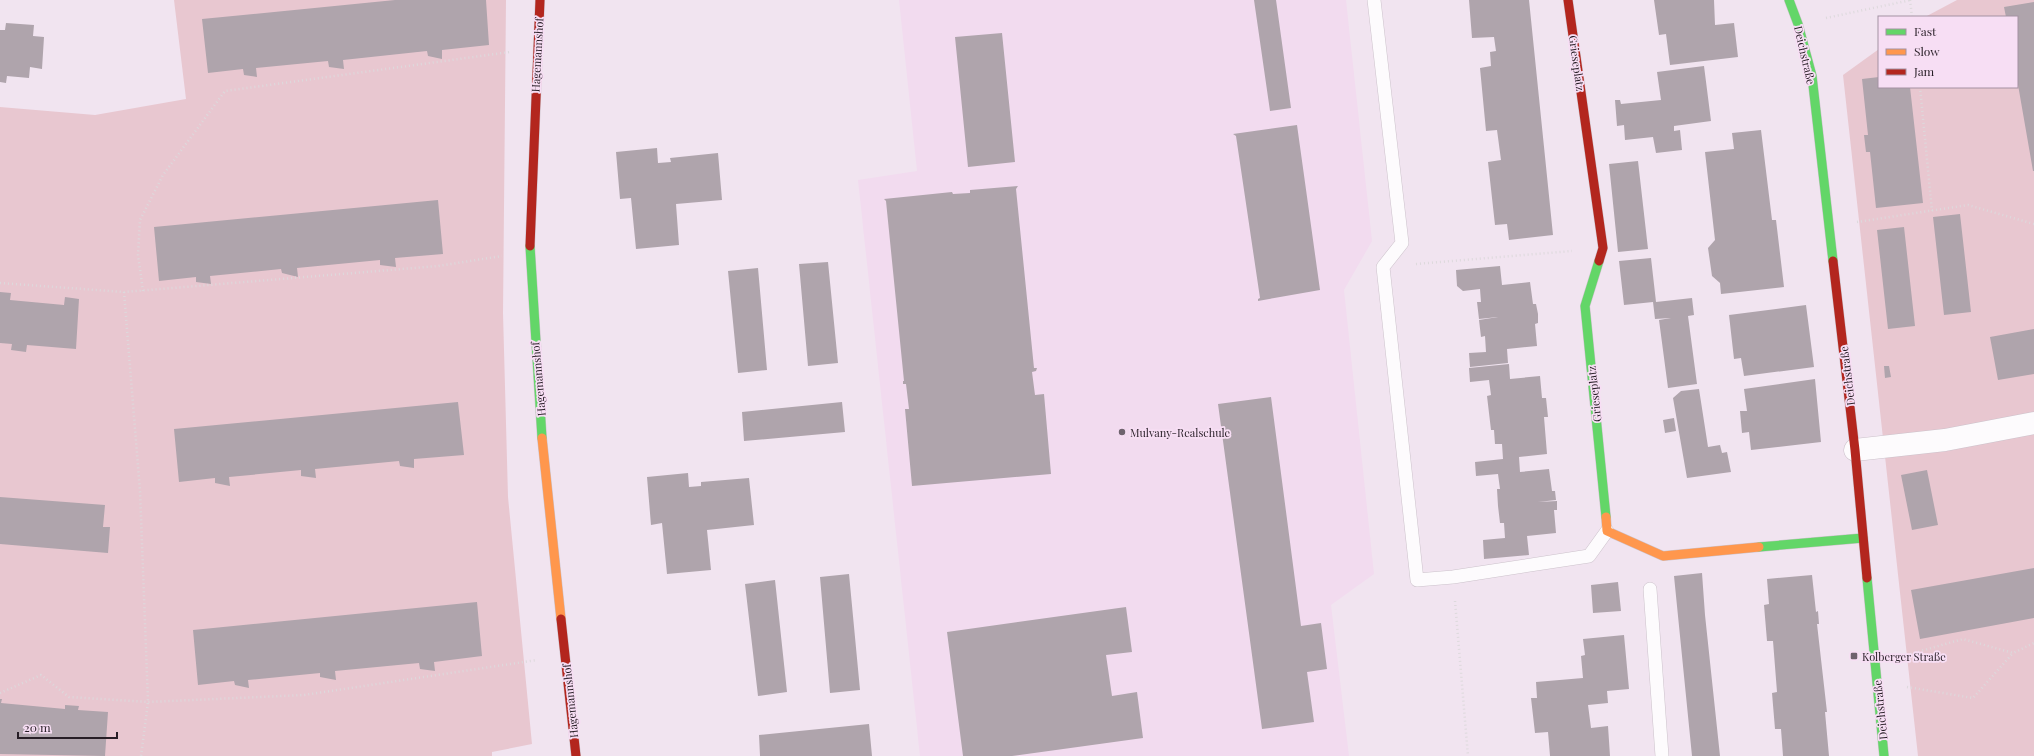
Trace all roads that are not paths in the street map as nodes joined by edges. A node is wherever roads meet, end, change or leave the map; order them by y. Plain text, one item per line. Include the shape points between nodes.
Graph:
1 (540, 0) edge
2 (1374, 0) edge
3 (1568, 0) edge
4 (1789, 0) edge
5 (2034, 423) edge
6 (1855, 450) junction
7 (1607, 530) junction
8 (1863, 538) junction
9 (1650, 589) dead end
10 (576, 756) edge
11 (1662, 756) edge
12 (1884, 756) edge

1 - 10 street, Hagemannshof via 530,251 539,407
2 - 7 lane via 1402,243 1382,267 1417,580 1453,577 1589,556
3 - 7 street, Grieseplatz via 1602,248 1585,306
4 - 6 street, Deichstraße via 1812,76
5 - 6 street via 1946,440
6 - 8 street, Deichstraße
7 - 8 street via 1663,556
8 - 12 street, Deichstraße
9 - 11 lane

